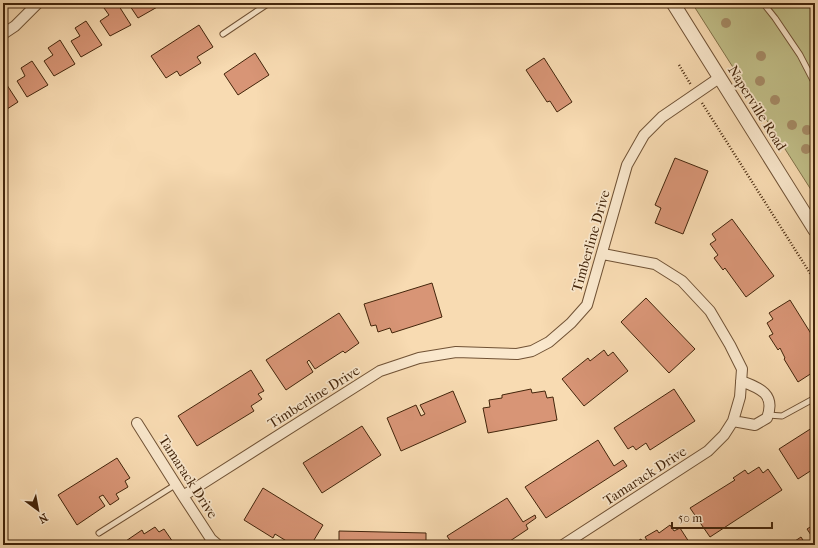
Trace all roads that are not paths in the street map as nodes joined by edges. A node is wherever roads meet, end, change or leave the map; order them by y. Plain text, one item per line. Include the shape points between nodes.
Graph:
1 (38, 3) edge
2 (269, 3) edge
3 (673, 3) edge
4 (763, 3) edge
5 (3, 34) edge
6 (223, 34) dead end
7 (720, 78) junction
8 (815, 84) edge
9 (815, 230) edge
10 (603, 254) junction
11 (741, 381) junction
12 (815, 398) edge
13 (768, 415) junction
14 (733, 421) junction
15 (136, 423) dead end
16 (175, 485) junction
17 (183, 496) junction
18 (99, 533) dead end
19 (218, 545) edge
20 (563, 545) edge

1 - 5 street
2 - 6 lane
3 - 7 street, Naperville Road
4 - 8 lane via 800,55
7 - 9 street, Naperville Road
7 - 10 street, Timberline Drive via 662,117 644,135 627,165
10 - 11 street, Tamarack Drive via 655,264 682,281 710,311 742,369
10 - 17 street, Timberline Drive via 587,305 571,323 548,342 532,351 517,354 456,352 419,358 380,371
11 - 13 street via 760,388 771,406
11 - 14 street, Tamarack Drive via 740,397
12 - 13 lane via 782,416
13 - 14 street via 755,425
14 - 20 street, Tamarack Drive via 724,435 708,451
15 - 16 street, Tamarack Drive
16 - 17 street, Tamarack Drive
16 - 18 lane
17 - 19 street, Tamarack Drive via 211,539

